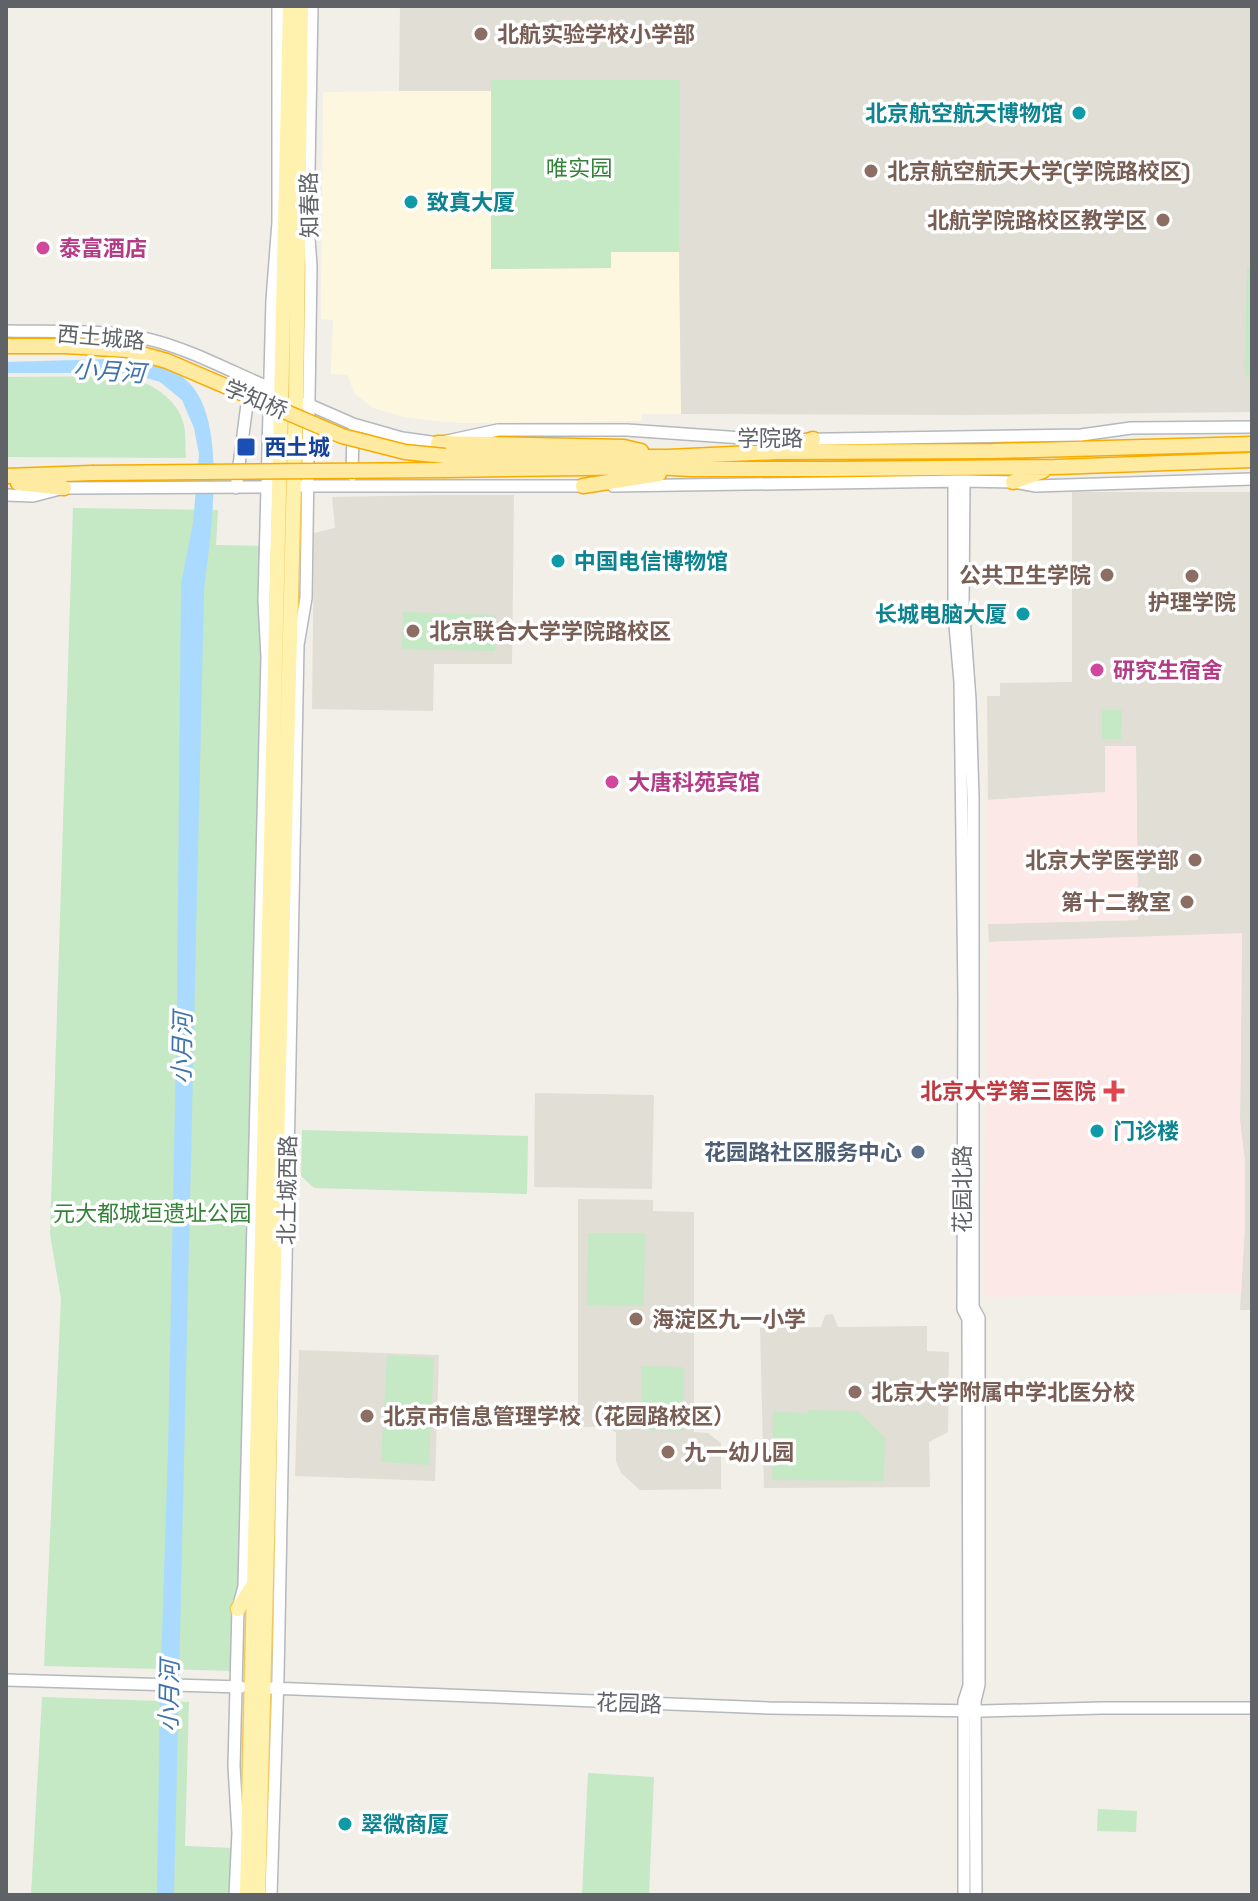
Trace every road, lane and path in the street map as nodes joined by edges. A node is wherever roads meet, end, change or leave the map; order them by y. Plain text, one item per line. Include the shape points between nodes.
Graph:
1 (278, 6) edge
2 (290, 6) edge
3 (301, 6) edge
4 (312, 6) edge
5 (6, 331) edge
6 (6, 346) edge
7 (66, 346) joint
8 (250, 380) junction
9 (289, 396) junction
10 (353, 424) junction
11 (1252, 427) edge
12 (813, 439) junction
13 (1252, 444) edge
14 (777, 452) junction
15 (443, 456) junction
16 (1252, 460) edge
17 (1055, 467) junction
18 (691, 469) junction
19 (828, 469) junction
20 (6, 479) edge
21 (1252, 479) edge
22 (959, 481) junction
23 (847, 482) junction
24 (1013, 482) junction
25 (287, 486) junction
26 (583, 486) junction
27 (351, 487) junction
28 (64, 488) junction
29 (233, 488) junction
30 (6, 495) edge
31 (254, 1584) junction
32 (238, 1609) junction
33 (6, 1680) edge
34 (257, 1688) junction
35 (1252, 1708) edge
36 (970, 1711) junction
37 (235, 1895) edge
38 (247, 1895) edge
39 (258, 1895) edge
40 (271, 1895) edge
41 (964, 1895) edge
42 (976, 1895) edge

1 - 9 street, 知春路 via 278,222 272,300
2 - 9 main road, 知春路
3 - 9 main road, 知春路
4 - 9 street, 知春路 via 311,266
5 - 8 street, 西土城路 via 149,339
6 - 7 highway, 西土城路
7 - 15 highway, 学知桥, bridge via 127,350 167,361 342,436
8 - 9 street, 西土城路
8 - 29 street
9 - 10 street, 学院路
9 - 25 main road
9 - 25 street
10 - 15 street, 学院路
10 - 27 street
11 - 12 street, 学院路
12 - 14 highway
12 - 15 street, 学院路 via 498,430
13 - 14 highway, 学院路
14 - 15 highway, 学院路
15 - 18 highway, 学院路
15 - 20 highway, bridge
16 - 17 highway, 学院路
17 - 19 highway, 学院路
17 - 24 highway
18 - 19 highway, 学院路
18 - 26 highway
19 - 23 highway
20 - 28 highway
21 - 24 street, 学院路 via 1036,486
22 - 23 street, 学院路
22 - 24 street, 学院路
22 - 36 street, 花园北路 via 954,614 960,682 963,1309 968,1319 969,1686 964,1701
23 - 26 street, 学院路
25 - 27 street, 学院路
25 - 29 street
25 - 31 main road, 北土城西路
25 - 32 street, 北土城西路 via 264,601 267,657 245,1571
25 - 34 main road, 北土城西路
26 - 27 street, 学院路
28 - 29 street
28 - 30 street via 33,496
31 - 32 main road
31 - 34 main road, 北土城西路
32 - 34 street, 北土城西路
33 - 34 street, 花园路
34 - 36 street, 花园路
34 - 37 street, 北土城西路 via 234,1766
34 - 38 main road, 北土城西路
34 - 39 main road, 北土城西路
34 - 40 street, 北土城西路
35 - 36 street, 花园路
36 - 41 street, 花园北路
36 - 42 street, 花园北路

